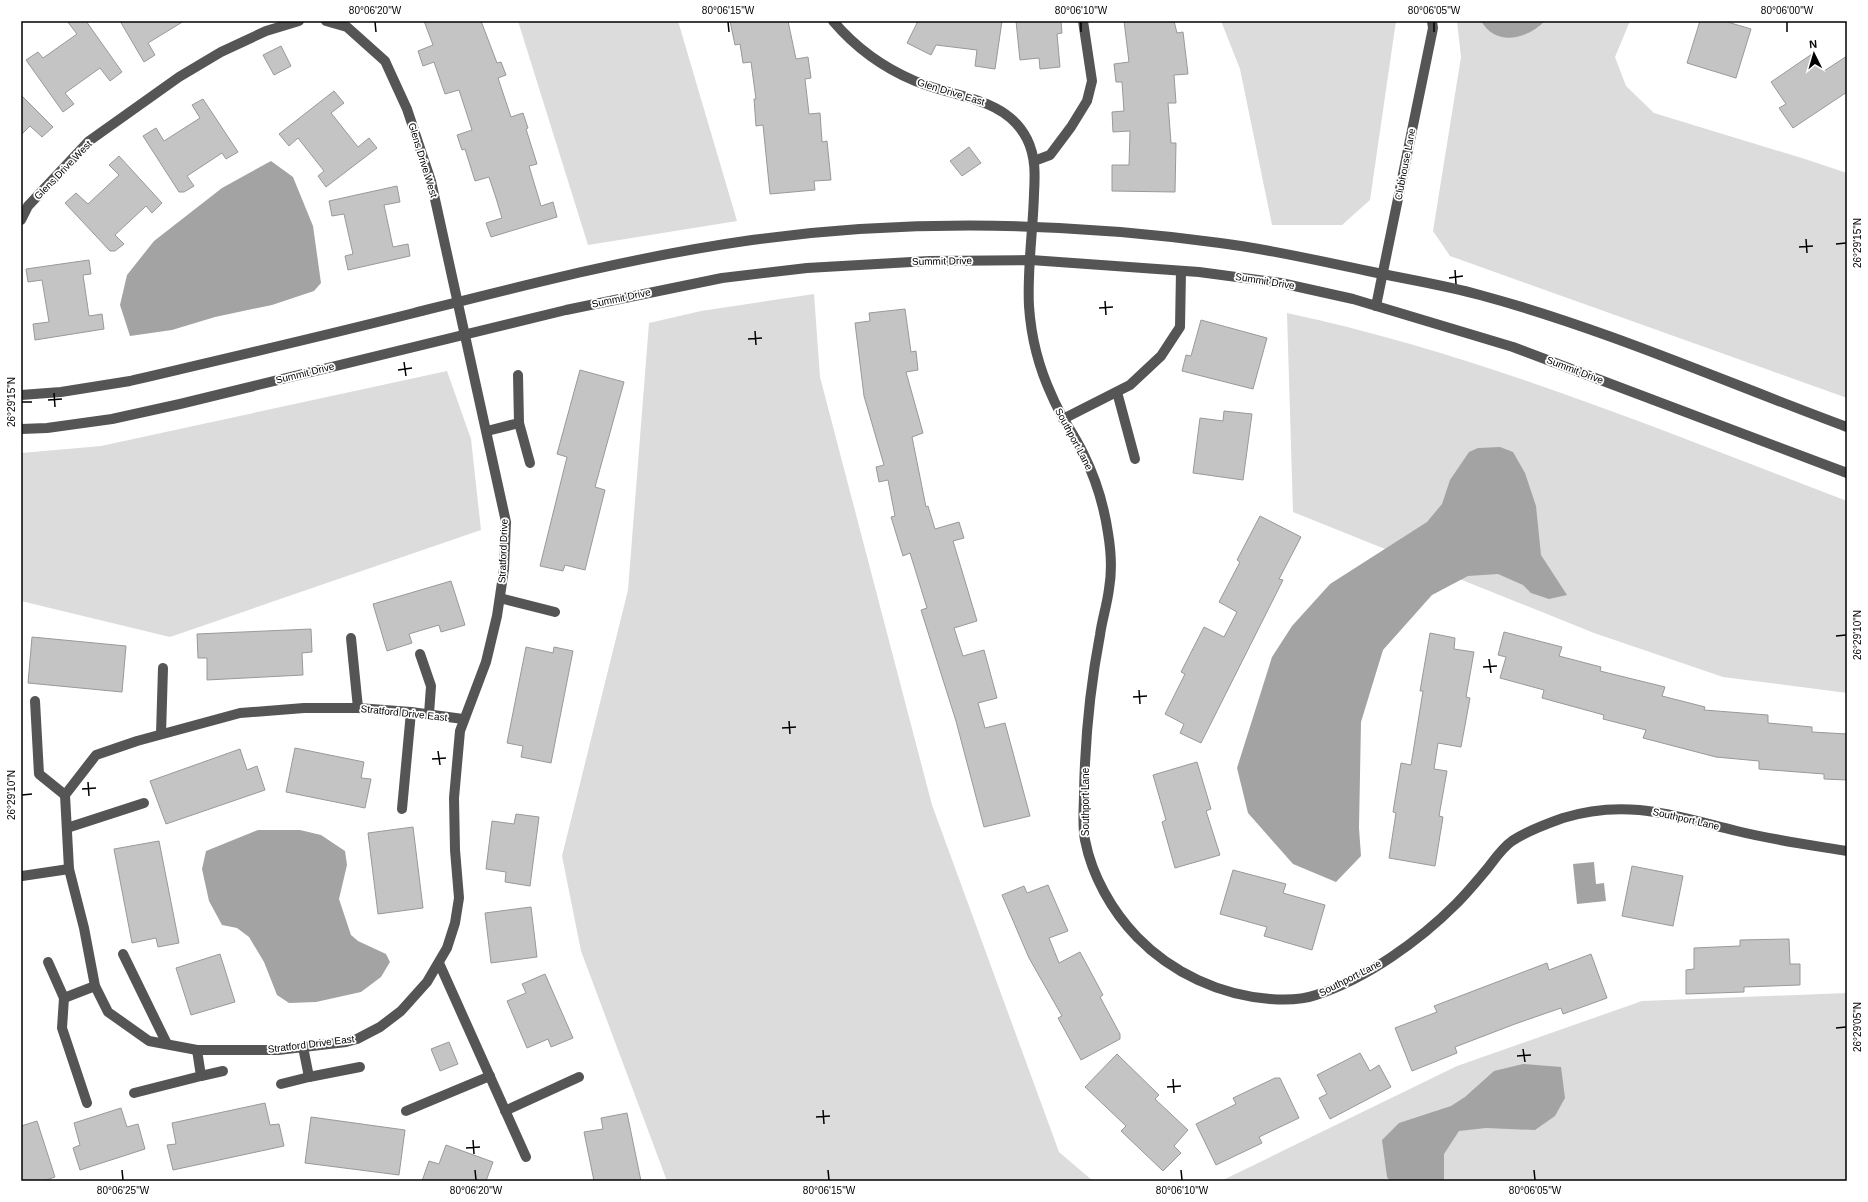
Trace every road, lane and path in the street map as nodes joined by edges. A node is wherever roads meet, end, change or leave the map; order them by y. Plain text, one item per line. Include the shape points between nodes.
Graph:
1 (299, 21) edge
2 (326, 21) edge
3 (833, 21) edge
4 (1083, 21) edge
5 (1432, 21) edge
6 (1034, 161) junction
7 (21, 220) edge
8 (1033, 226) junction
9 (1031, 260) junction
10 (1181, 270) junction
11 (1383, 274) junction
12 (458, 302) junction
13 (1376, 306) junction
14 (465, 334) junction
15 (518, 375) dead end
16 (1117, 392) junction
17 (21, 395) edge
18 (1063, 419) junction
19 (519, 423) junction
20 (1847, 427) edge
21 (21, 429) edge
22 (487, 431) junction
23 (1134, 459) dead end
24 (530, 463) dead end
25 (1847, 473) edge
26 (500, 598) junction
27 (555, 612) dead end
28 (351, 638) dead end
29 (420, 654) dead end
30 (163, 668) dead end
31 (35, 701) dead end
32 (358, 708) junction
33 (411, 712) junction
34 (428, 714) junction
35 (463, 719) junction
36 (161, 734) junction
37 (65, 795) junction
38 (144, 803) dead end
39 (402, 809) dead end
40 (67, 828) junction
41 (1847, 851) edge
42 (69, 868) junction
43 (22, 876) edge
44 (123, 954) dead end
45 (48, 962) dead end
46 (439, 963) junction
47 (95, 986) junction
48 (64, 998) junction
49 (167, 1044) junction
50 (303, 1047) junction
51 (197, 1050) junction
52 (360, 1067) dead end
53 (223, 1070) dead end
54 (201, 1076) junction
55 (490, 1076) junction
56 (309, 1077) junction
57 (579, 1077) dead end
58 (281, 1084) dead end
59 (134, 1093) dead end
60 (87, 1103) dead end
61 (406, 1111) dead end
62 (505, 1111) junction
63 (526, 1157) dead end

1 - 7 street, Glens Drive West via 221,52 179,77 89,141 28,206
2 - 12 street, Glens Drive West via 347,27 385,61 407,110 431,181
3 - 6 street, Glen Drive East via 860,48 885,66 912,80 990,104 1010,117 1026,137
4 - 6 street via 1092,81 1087,101 1050,155
5 - 11 street, Clubhouse Lane
6 - 8 street, Glen Drive East
8 - 9 street, Glen Drive East
8 - 11 street via 1104,230 1223,243
8 - 12 street via 890,228 752,240 630,262
9 - 10 street, Summit Drive
9 - 14 street, Summit Drive via 929,261 815,267 722,278
9 - 18 street, Southport Lane via 1029,283 1032,330 1039,365
10 - 13 street, Summit Drive via 1281,283
10 - 16 street via 1180,326 1161,356 1130,385
11 - 13 street, Clubhouse Lane
11 - 20 street via 1478,294 1559,319 1667,356
12 - 14 street, Glens Drive West
12 - 17 street via 130,381 61,392
13 - 25 street, Summit Drive via 1513,346
14 - 21 street, Summit Drive via 112,419
14 - 22 street, Stratford Drive
15 - 19 street
16 - 18 street
16 - 23 street
18 - 41 street, Southport Lane via 1082,451 1097,484 1109,541 1110,588 1096,657 1086,745 1085,839 1104,892 1128,927 1148,948 1194,979 1220,990 1254,997 1301,998 1320,993 1381,963 1418,937 1453,908 1511,842 1537,828 1592,811 1651,810 1749,834
19 - 22 street
19 - 24 street
22 - 26 street, Stratford Drive via 506,522
26 - 27 street
26 - 35 street, Stratford Drive via 486,662
28 - 32 street
29 - 34 street via 431,686
30 - 36 street
31 - 37 street via 39,774
32 - 33 street, Stratford Drive East
32 - 36 street, Stratford Drive East via 304,708 240,713
33 - 34 street, Stratford Drive East
33 - 39 street
34 - 35 street, Stratford Drive East
35 - 46 street, Stratford Drive East via 454,798 459,898 455,923
36 - 37 street, Stratford Drive East via 96,755
37 - 40 street, Stratford Drive East
38 - 40 street
40 - 42 street, Stratford Drive East
42 - 43 street
42 - 47 street, Stratford Drive East
44 - 49 street
45 - 48 street
46 - 50 street, Stratford Drive East via 410,1002 380,1027 357,1039
46 - 55 street
47 - 48 street
47 - 49 street, Stratford Drive East via 108,1012 149,1041
48 - 60 street via 62,1028
49 - 51 street, Stratford Drive East
50 - 51 street, Stratford Drive East via 278,1050
50 - 56 street
51 - 54 street
52 - 56 street
53 - 54 street
54 - 59 street
55 - 61 street
55 - 62 street
56 - 58 street
57 - 62 street
62 - 63 street

